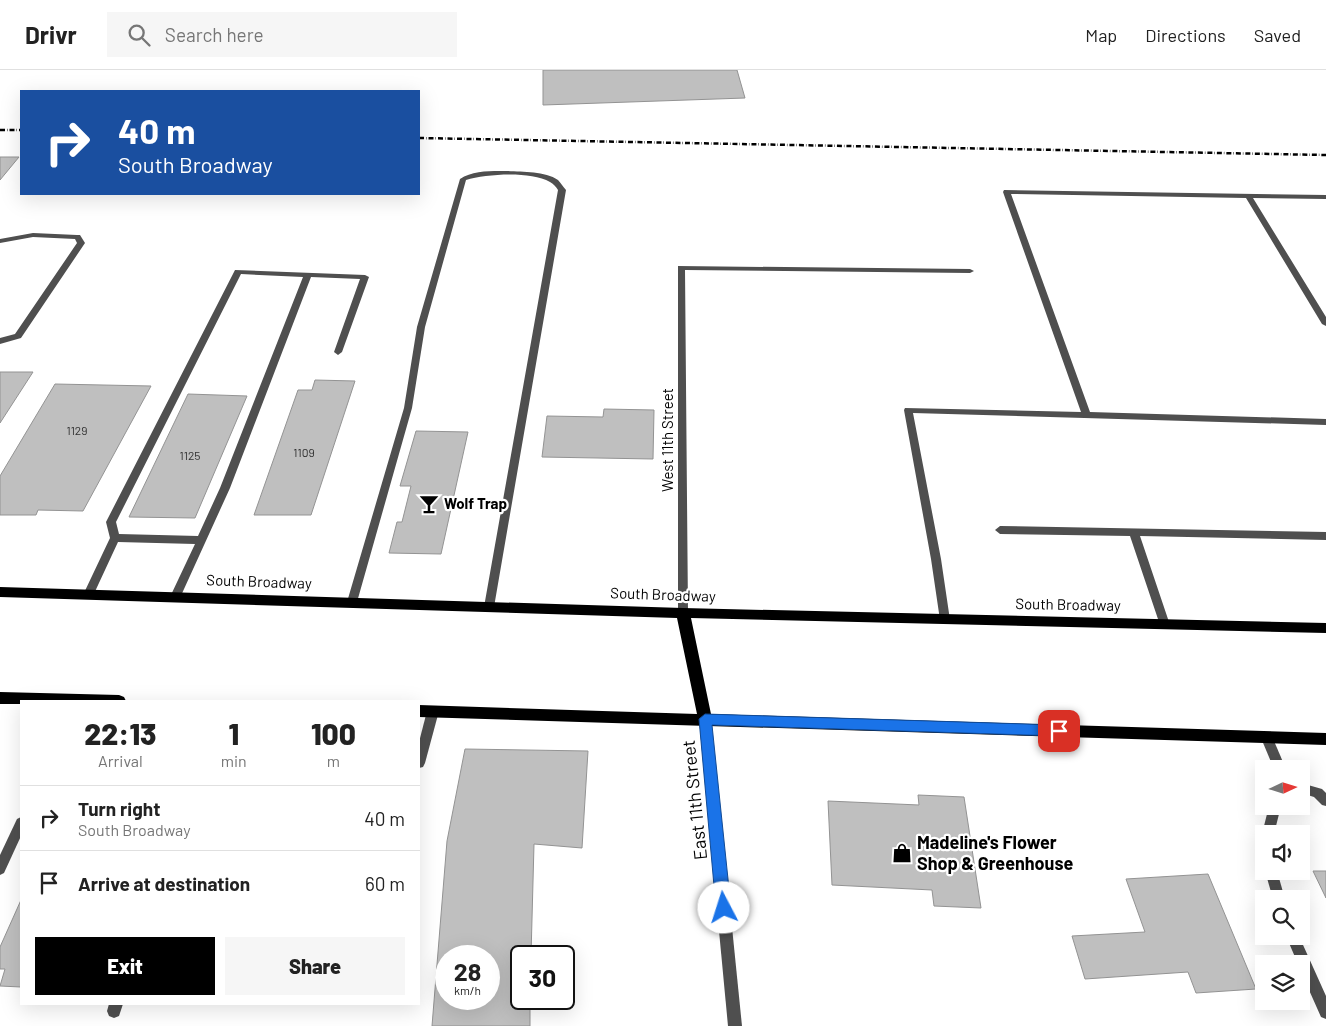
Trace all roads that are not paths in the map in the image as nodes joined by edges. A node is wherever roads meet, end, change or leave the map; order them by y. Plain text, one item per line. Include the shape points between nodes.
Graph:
1 (1248, 196) junction
2 (1326, 197) edge
3 (0, 241) edge
4 (970, 271) dead end
5 (308, 274) junction
6 (1326, 324) edge
7 (0, 341) edge
8 (338, 352) dead end
9 (1087, 415) junction
10 (1326, 422) edge
11 (1000, 530) dead end
12 (1134, 533) junction
13 (1326, 536) edge
14 (115, 538) junction
15 (201, 540) junction
16 (0, 592) edge
17 (88, 595) junction
18 (175, 597) junction
19 (352, 602) junction
20 (489, 607) junction
21 (683, 613) junction
22 (945, 620) junction
23 (1165, 625) junction
24 (1326, 628) edge
25 (0, 698) edge
26 (57, 700) edge
27 (420, 711) edge
28 (434, 711) junction
29 (705, 719) junction
30 (1267, 738) junction
31 (1326, 738) edge
32 (420, 760) edge
33 (1276, 760) edge
34 (1310, 791) edge
35 (1326, 801) edge
36 (20, 825) edge
37 (0, 869) edge
38 (1296, 945) edge
39 (1326, 1012) edge
40 (735, 1026) edge

1 - 2 street
1 - 6 street
1 - 9 street via 1007,192
3 - 7 street via 33,235 77,236 81,243 18,336
4 - 21 street, West 11th Street via 681,268
5 - 8 street via 365,277
5 - 14 street via 238,272 111,522
5 - 15 street via 225,488
9 - 10 street
9 - 22 street via 908,410
11 - 12 street
12 - 13 street
12 - 23 street
14 - 15 street
14 - 17 street
15 - 18 street
16 - 17 main road, South Broadway
17 - 18 main road, South Broadway
18 - 19 main road, South Broadway
19 - 20 main road, South Broadway
19 - 20 street via 408,408 421,327 463,179 472,175 532,175 555,182 562,190
20 - 21 main road, South Broadway
21 - 22 main road, South Broadway
21 - 29 main road
22 - 23 main road, South Broadway
23 - 24 main road, South Broadway
25 - 26 main road
27 - 28 main road
28 - 29 main road
28 - 32 street
29 - 30 main road
29 - 40 street, East 11th Street
30 - 31 main road
30 - 33 street
34 - 35 street
36 - 37 street
38 - 39 street

